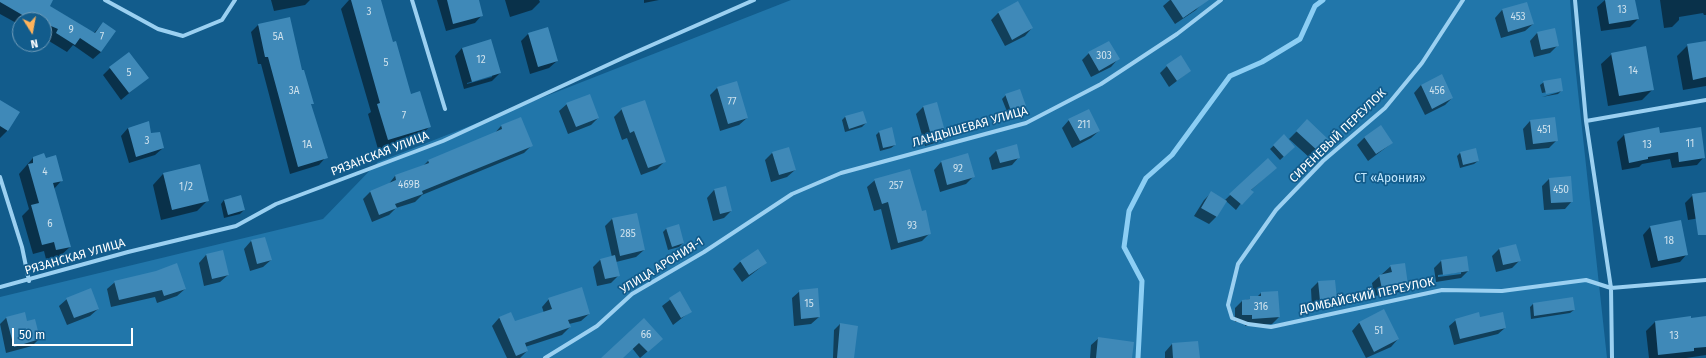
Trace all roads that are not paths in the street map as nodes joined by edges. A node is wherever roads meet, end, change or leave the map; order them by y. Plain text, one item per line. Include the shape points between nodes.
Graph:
1 (105, 0) edge
2 (234, 0) edge
3 (412, 0) edge
4 (754, 0) edge
5 (1221, 0) edge
6 (1463, 0) edge
7 (1576, 0) edge
8 (1706, 100) edge
9 (445, 109) dead end
10 (1586, 121) junction
11 (0, 177) edge
12 (792, 194) joint
13 (1238, 264) joint
14 (1706, 280) edge
15 (29, 281) junction
16 (0, 287) edge
17 (1611, 288) junction
18 (545, 358) edge
19 (1612, 358) edge

1 - 2 street via 158,29 183,36 222,20
3 - 9 street
4 - 15 street, РЯЗАНСКАЯ УЛИЦА via 443,141 276,204 236,226 128,252
5 - 12 street, ЛАНДЫШЕВАЯ УЛИЦА via 1177,34 1101,84 1026,124 841,173
6 - 13 street, СИРЕНЕВЫЙ ПЕРЕУЛОК via 1422,63 1385,108 1323,162 1276,210
7 - 10 street
8 - 10 street
10 - 17 street
11 - 15 street via 22,248
12 - 18 street, УЛИЦА АРОНИЯ-1 via 704,252 632,294 597,326
13 - 17 street, ДОМБАЙСКИЙ ПЕРЕУЛОК via 1228,305 1232,318 1248,324 1271,327 1442,290 1502,291 1586,280
14 - 17 street, ДОМБАЙСКИЙ ПЕРЕУЛОК
15 - 16 street, РЯЗАНСКАЯ УЛИЦА
17 - 19 street

